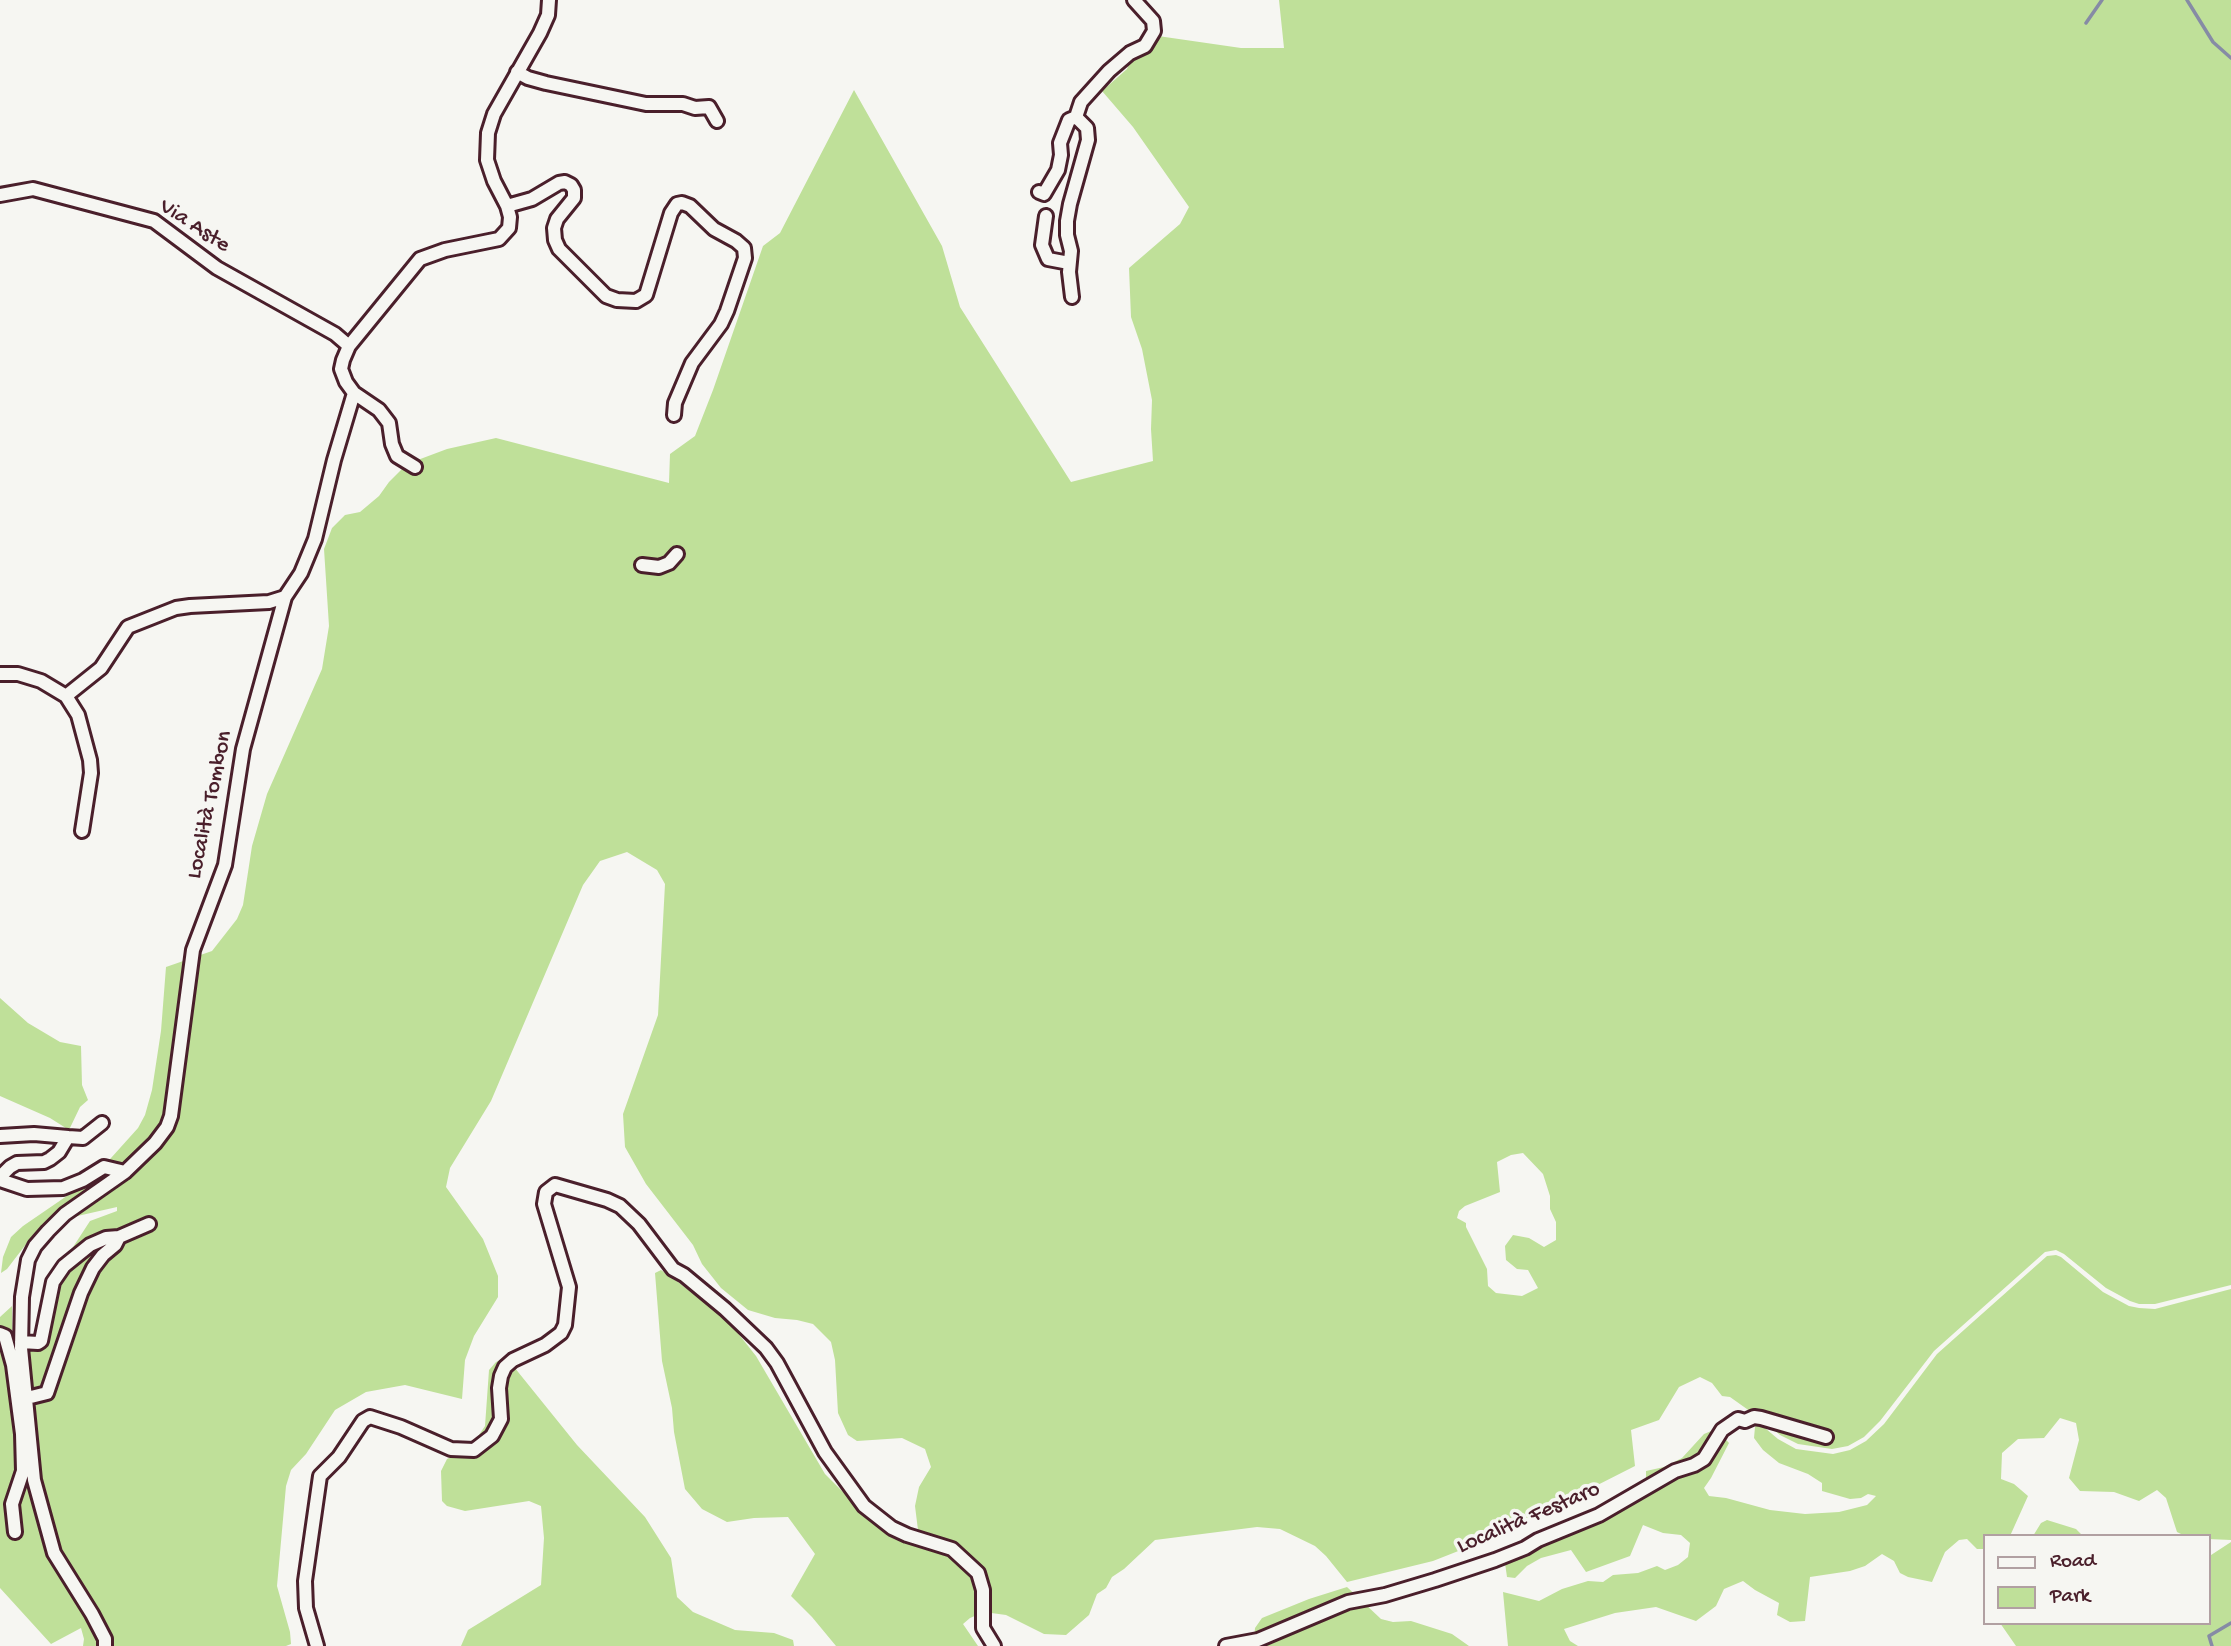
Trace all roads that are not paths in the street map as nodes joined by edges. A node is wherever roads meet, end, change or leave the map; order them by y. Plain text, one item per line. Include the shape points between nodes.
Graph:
1 (549, 0) edge
2 (1134, 0) edge
3 (517, 72) junction
4 (1076, 117) junction
5 (717, 121) dead end
6 (1039, 192) dead end
7 (0, 195) edge
8 (507, 206) junction
9 (1046, 216) dead end
10 (1069, 263) junction
11 (1072, 297) dead end
12 (349, 346) junction
13 (354, 393) junction
14 (674, 415) dead end
15 (415, 467) dead end
16 (677, 554) dead end
17 (642, 565) dead end
18 (285, 597) junction
19 (0, 674) edge
20 (66, 696) junction
21 (82, 831) dead end
22 (102, 1123) dead end
23 (0, 1136) edge
24 (68, 1137) junction
25 (125, 1172) junction
26 (0, 1179) edge
27 (149, 1224) dead end
28 (119, 1237) junction
29 (0, 1334) edge
30 (21, 1342) junction
31 (27, 1398) junction
32 (1826, 1437) dead end
33 (15, 1532) dead end
34 (105, 1646) edge
35 (317, 1646) edge
36 (994, 1646) edge
37 (1226, 1646) edge

1 - 3 street via 548,15
2 - 4 street via 1153,21 1154,31 1145,46 1104,75 1081,103
3 - 5 street via 527,79 646,104 709,107
3 - 8 street via 488,133 487,160
4 - 6 street via 1069,120 1060,143 1058,170 1044,194
4 - 10 street via 1087,128 1088,140 1067,221
7 - 12 street, Via Aste via 33,189 154,221 216,268
8 - 12 street via 506,234 499,240 420,259
8 - 14 street via 532,199 559,183 571,185 574,198 557,219 555,240 606,296 617,300 636,302 646,295 677,204 690,206 713,229 744,248 745,258 727,311 692,363
9 - 10 street via 1042,245 1048,259
10 - 11 street
12 - 13 street via 341,369
13 - 15 street via 379,410 389,423 397,456
13 - 18 street via 315,539
16 - 17 street via 659,567
18 - 20 street via 176,608 128,627 101,668
18 - 25 street, Località Tombon via 243,749 225,865 193,950 171,1116 155,1143
19 - 20 street via 41,681
20 - 21 street via 81,723 90,760
22 - 24 street via 83,1138
23 - 24 street
24 - 26 street via 50,1159 17,1163
25 - 26 street via 104,1167 62,1188 27,1189
25 - 30 street, Località Tombon via 65,1214 35,1246 23,1278
27 - 28 street
28 - 30 street via 90,1245 64,1266 53,1282 41,1341
28 - 31 street via 93,1268 81,1293 47,1393
29 - 33 street via 5,1336 13,1364 22,1434 23,1471 12,1504
30 - 31 street, Località Tombon
31 - 34 street, Località Tombon via 34,1480 48,1537
32 - 37 street, Località Festaro via 1761,1418 1738,1419 1722,1430 1704,1459 1599,1515 1495,1560 1348,1602 1258,1640
35 - 36 street via 306,1608 305,1581 318,1483 370,1417 451,1449 474,1450 492,1436 502,1412 499,1388 505,1367 563,1330 569,1286 544,1203 551,1186 559,1185 620,1206 673,1269 766,1348 825,1452 864,1506 900,1532 952,1549 978,1573 984,1590 984,1628

